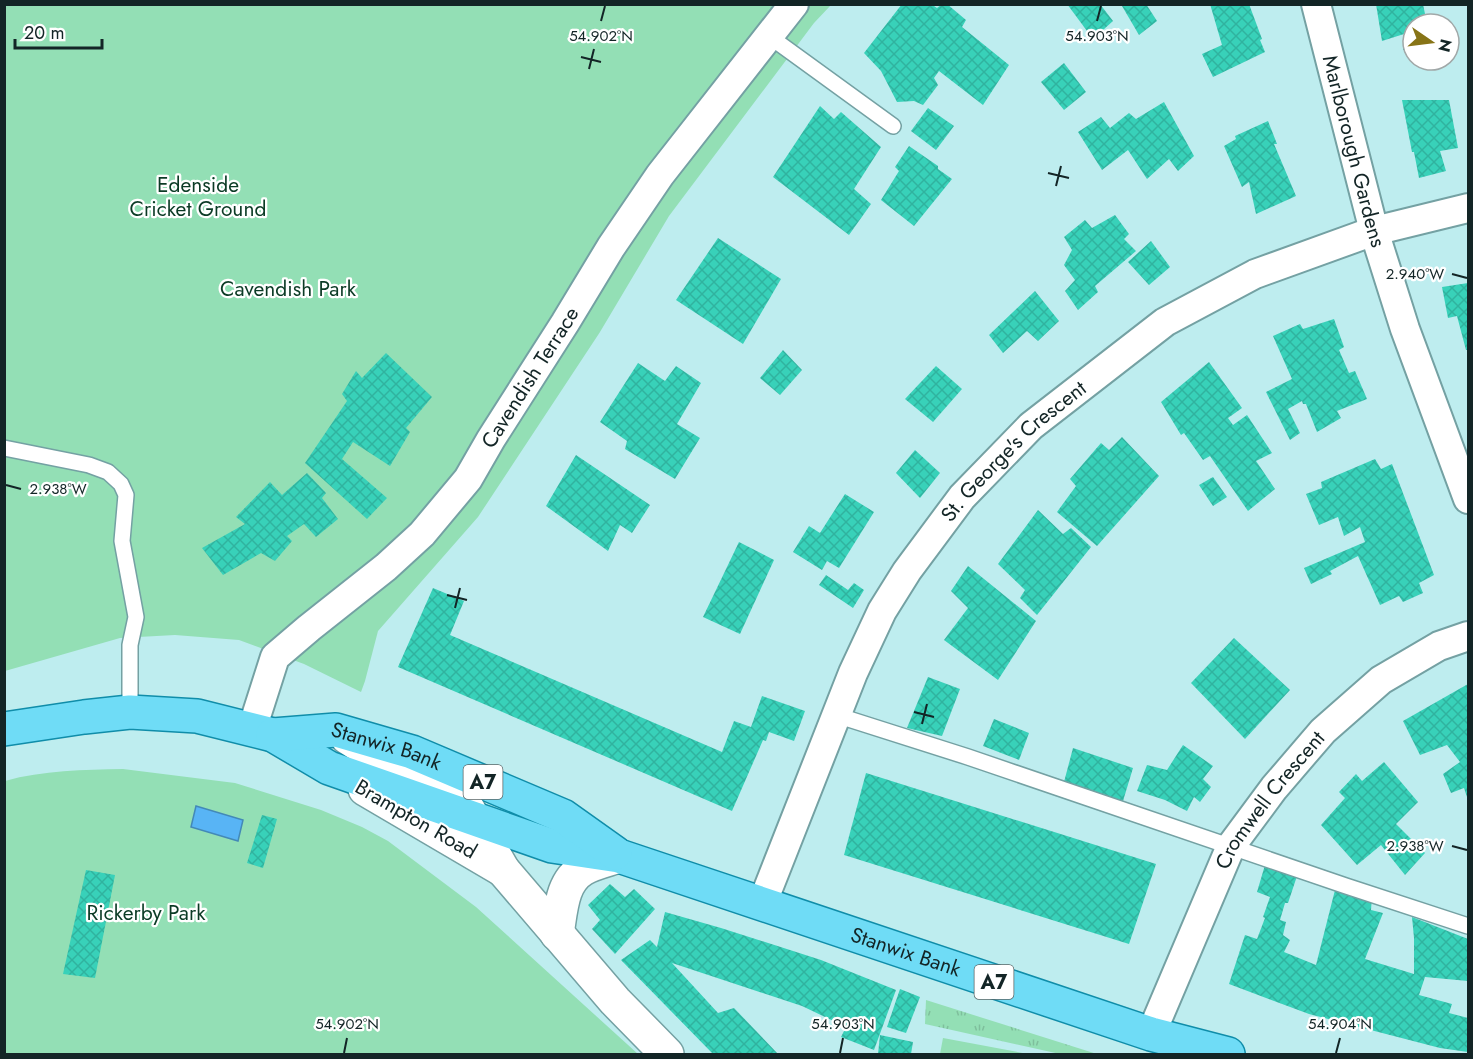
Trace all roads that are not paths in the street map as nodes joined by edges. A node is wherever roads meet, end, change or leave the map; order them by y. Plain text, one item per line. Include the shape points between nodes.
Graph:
1 (794, 4) edge
2 (1316, 4) edge
3 (769, 36) junction
4 (893, 126) dead end
5 (1468, 208) edge
6 (1374, 231) junction
7 (4, 448) edge
8 (1468, 499) edge
9 (1468, 636) edge
10 (130, 712) junction
11 (836, 715) junction
12 (4, 729) edge
13 (336, 730) junction
14 (263, 732) junction
15 (329, 768) junction
16 (476, 820) junction
17 (1231, 846) junction
18 (619, 856) junction
19 (503, 870) junction
20 (762, 904) junction
21 (1468, 926) edge
22 (557, 934) junction
23 (1151, 1034) junction
24 (667, 1054) edge
25 (1228, 1054) edge

1 - 3 street, Cavendish Terrace
2 - 6 street, Marlborough Gardens
3 - 4 lane
3 - 14 street, Cavendish Terrace via 660,175 611,247 468,479 422,534 275,657
5 - 6 street, St. George's Crescent
6 - 8 street, Marlborough Gardens via 1405,329
6 - 11 street, St. George's Crescent via 1255,274 1165,322 1031,426 962,497 907,571 882,611
7 - 10 lane via 89,465 108,472 121,484 126,495 122,542 136,617 130,645
9 - 17 street, Cromwell Crescent via 1439,646 1381,680 1323,731
10 - 12 main road, Stanwix Bank / A7
10 - 14 main road, Stanwix Bank / A7 via 197,716
11 - 17 lane
11 - 20 street, St. George's Crescent
13 - 14 main road, Stanwix Bank / A7
13 - 16 main road, Brampton Road via 389,764 460,795
13 - 18 main road, Stanwix Bank / A7 via 412,752 550,810
14 - 15 main road, Stanwix Bank / A7
15 - 16 main road, Stanwix Bank / A7
15 - 19 main road, Brampton Road
16 - 18 main road, Stanwix Bank / A7 via 552,846
16 - 19 main road, Brampton Road
17 - 21 lane
17 - 23 street, Cromwell Crescent
18 - 20 main road, Stanwix Bank / A7
18 - 22 main road via 584,868 571,878
19 - 22 main road, Brampton Road
20 - 23 main road, Stanwix Bank / A7
22 - 24 main road, Brampton Road
23 - 25 main road, Stanwix Bank / A7

